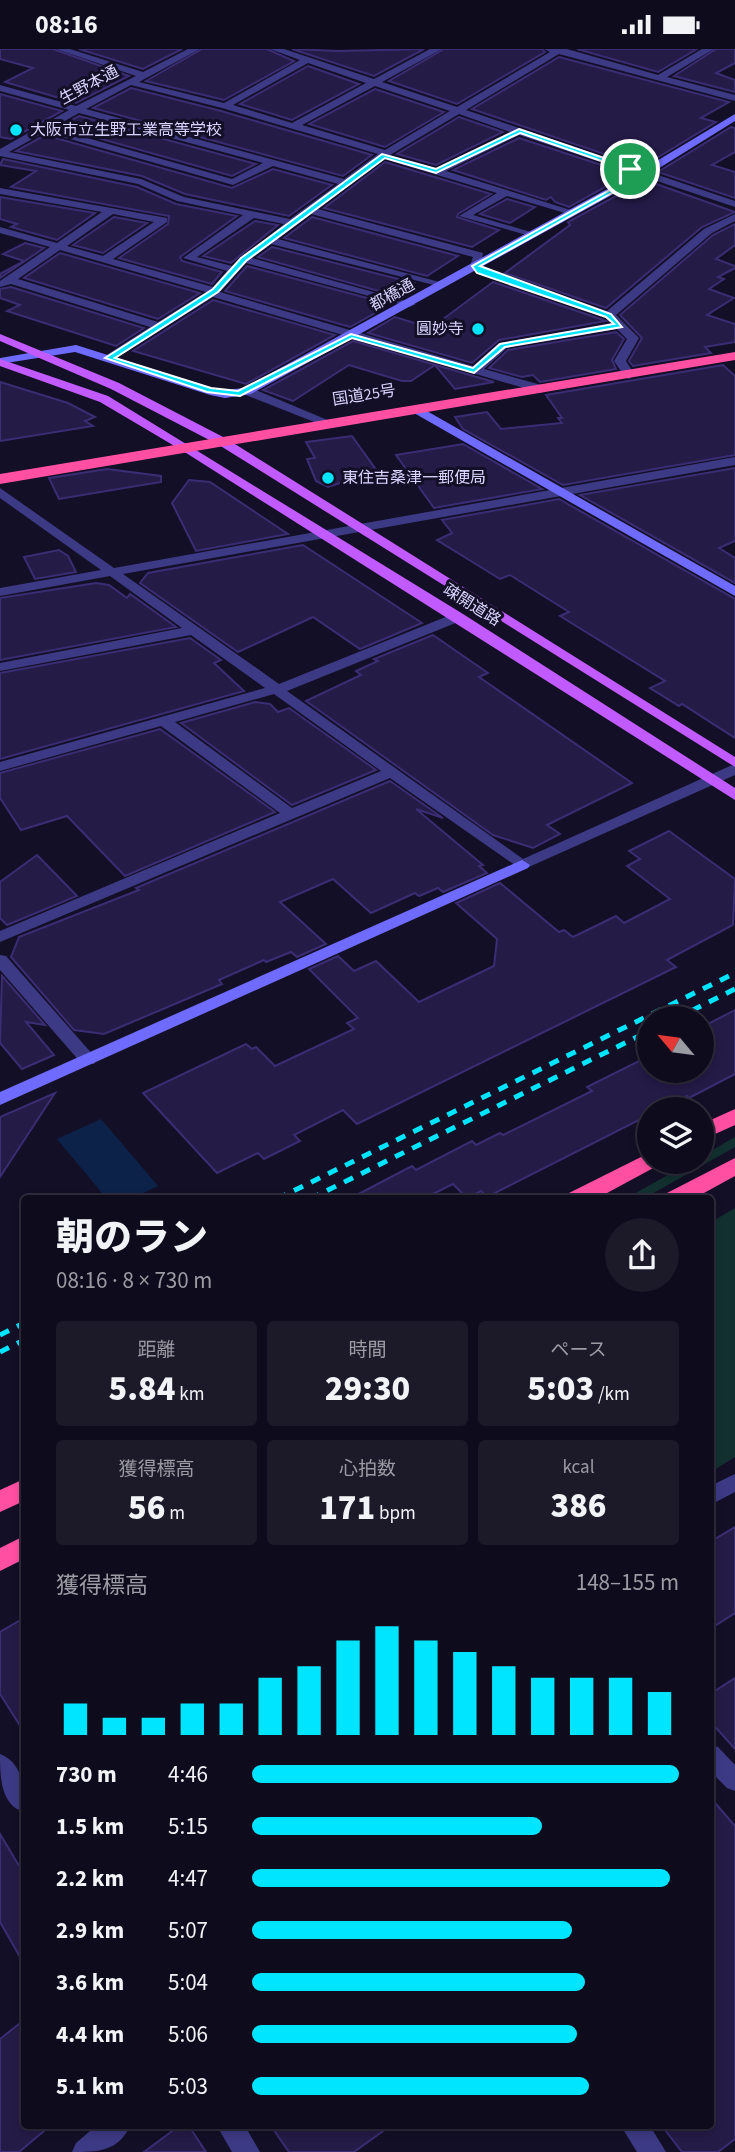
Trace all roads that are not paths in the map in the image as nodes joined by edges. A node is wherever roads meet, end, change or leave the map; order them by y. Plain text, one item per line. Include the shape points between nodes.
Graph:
1 (61, 49) edge
2 (92, 49) edge
3 (195, 49) edge
4 (275, 49) edge
5 (302, 49) edge
6 (437, 49) edge
7 (709, 49) edge
8 (556, 50) edge
9 (292, 54) junction
10 (79, 55) junction
11 (307, 59) junction
12 (143, 75) junction
13 (659, 78) junction
14 (130, 82) junction
15 (375, 82) junction
16 (0, 88) edge
17 (735, 98) edge
18 (225, 106) junction
19 (78, 109) junction
20 (458, 110) junction
21 (735, 117) edge
22 (293, 126) junction
23 (43, 128) junction
24 (519, 131) junction
25 (0, 153) edge
26 (385, 154) junction
27 (271, 163) junction
28 (436, 171) junction
29 (644, 173) junction
30 (346, 183) junction
31 (0, 191) edge
32 (505, 193) junction
33 (735, 204) edge
34 (112, 210) junction
35 (310, 210) junction
36 (572, 212) junction
37 (252, 214) junction
38 (735, 218) edge
39 (293, 223) junction
40 (0, 230) edge
41 (530, 235) junction
42 (270, 240) junction
43 (60, 248) junction
44 (104, 260) junction
45 (244, 260) junction
46 (475, 266) junction
47 (234, 270) junction
48 (5, 283) edge
49 (442, 284) junction
50 (213, 292) junction
51 (410, 304) junction
52 (609, 315) junction
53 (619, 325) junction
54 (159, 327) junction
55 (351, 336) junction
56 (0, 337) edge
57 (41, 353) junction
58 (735, 356) edge
59 (109, 358) junction
60 (0, 361) edge
61 (474, 371) junction
62 (629, 375) junction
63 (541, 389) junction
64 (247, 391) junction
65 (418, 409) junction
66 (331, 424) junction
67 (223, 442) junction
68 (187, 448) junction
69 (735, 461) edge
70 (0, 479) edge
71 (0, 492) edge
72 (562, 492) junction
73 (357, 527) junction
74 (325, 533) junction
75 (114, 571) junction
76 (0, 592) edge
77 (735, 592) edge
78 (458, 617) junction
79 (194, 630) junction
80 (0, 667) edge
81 (275, 689) junction
82 (162, 720) junction
83 (735, 763) edge
84 (0, 767) edge
85 (735, 769) edge
86 (393, 771) junction
87 (712, 780) junction
88 (735, 795) edge
89 (292, 815) junction
90 (522, 865) junction
91 (0, 937) edge
92 (0, 960) edge
93 (88, 1060) junction
94 (0, 1098) edge
95 (735, 1115) edge
96 (714, 1126) edge
97 (735, 1166) edge
98 (637, 1167) edge
99 (585, 1195) edge
100 (682, 1195) edge
101 (735, 1482) edge
102 (21, 1491) edge
103 (714, 1495) edge
104 (0, 1502) edge
105 (21, 1549) edge
106 (0, 1560) edge
107 (714, 1758) edge
108 (0, 1765) edge
109 (734, 1779) edge
110 (21, 1797) edge
111 (113, 2129) edge
112 (232, 2129) edge
113 (636, 2129) edge
114 (85, 2152) edge
115 (247, 2152) edge
116 (653, 2152) edge

1 - 10 street
2 - 10 street
3 - 12 street, 生野本通
4 - 9 street
5 - 9 street
6 - 15 street
7 - 13 street
8 - 13 street
8 - 20 street
9 - 11 street
10 - 12 street
11 - 15 street
11 - 18 street
12 - 14 street, 生野本通
13 - 17 street
14 - 18 street
14 - 19 street, 生野本通
15 - 20 street
15 - 22 street
16 - 19 street
18 - 22 street
19 - 23 street, 生野本通
19 - 27 street
20 - 24 street
20 - 26 street
21 - 29 street, 都橋通
22 - 26 street
23 - 25 street, 生野本通
23 - 27 street via 233,182
24 - 28 street
24 - 29 street
25 - 37 street via 142,182 181,198
26 - 28 street
26 - 30 street
27 - 30 street
28 - 32 street
29 - 33 street
29 - 36 street, 都橋通
30 - 35 street
31 - 34 street
32 - 36 street
32 - 41 street via 464,216
34 - 43 street
34 - 44 street via 163,220
35 - 39 street
35 - 46 street via 479,255
36 - 41 street, 都橋通
37 - 39 street
37 - 47 street via 188,258
38 - 52 street via 708,231
39 - 42 street
40 - 43 street
41 - 46 street, 都橋通
42 - 45 street
42 - 49 street
43 - 44 street
43 - 48 street
44 - 50 street
45 - 47 street
45 - 51 street
46 - 49 street, 都橋通
46 - 52 street via 492,276
47 - 50 street
48 - 54 street
49 - 51 street, 都橋通
50 - 54 street
50 - 55 street
51 - 55 street, 都橋通
52 - 53 street
53 - 61 street via 503,345
53 - 62 street via 633,338 620,361
54 - 59 street
55 - 61 street
55 - 64 street, 都橋通
56 - 57 main road, 疎開道路
57 - 59 street, 都橋通 via 76,348
57 - 60 street, 都橋通
57 - 67 main road, 疎開道路
58 - 62 highway, 国道25号
59 - 64 street, 都橋通 via 210,391
60 - 68 main road, 疎開道路 via 104,399
61 - 63 street
62 - 63 highway, 国道25号
63 - 65 highway, 国道25号
64 - 66 street
65 - 66 highway, 国道25号
65 - 72 street
66 - 67 highway, 国道25号
67 - 68 highway, 国道25号
67 - 73 main road, 疎開道路
68 - 70 highway, 国道25号
68 - 74 main road, 疎開道路
69 - 72 street
71 - 75 street
72 - 73 street
72 - 77 street
73 - 74 street
73 - 83 main road, 疎開道路
74 - 75 street
74 - 78 main road, 疎開道路
75 - 76 street
75 - 79 street
78 - 81 street
78 - 87 main road, 疎開道路
79 - 80 street
79 - 81 street
81 - 82 street
81 - 86 street
82 - 84 street
82 - 89 street
85 - 87 street
86 - 89 street
86 - 90 street
87 - 88 main road, 疎開道路
87 - 90 street
89 - 91 street
90 - 93 street
92 - 93 street
93 - 94 street
95 - 96 highway
97 - 100 highway
98 - 99 highway
101 - 103 street
102 - 104 highway
105 - 106 highway
107 - 109 street
108 - 110 street
111 - 114 street
112 - 115 street
113 - 116 street

